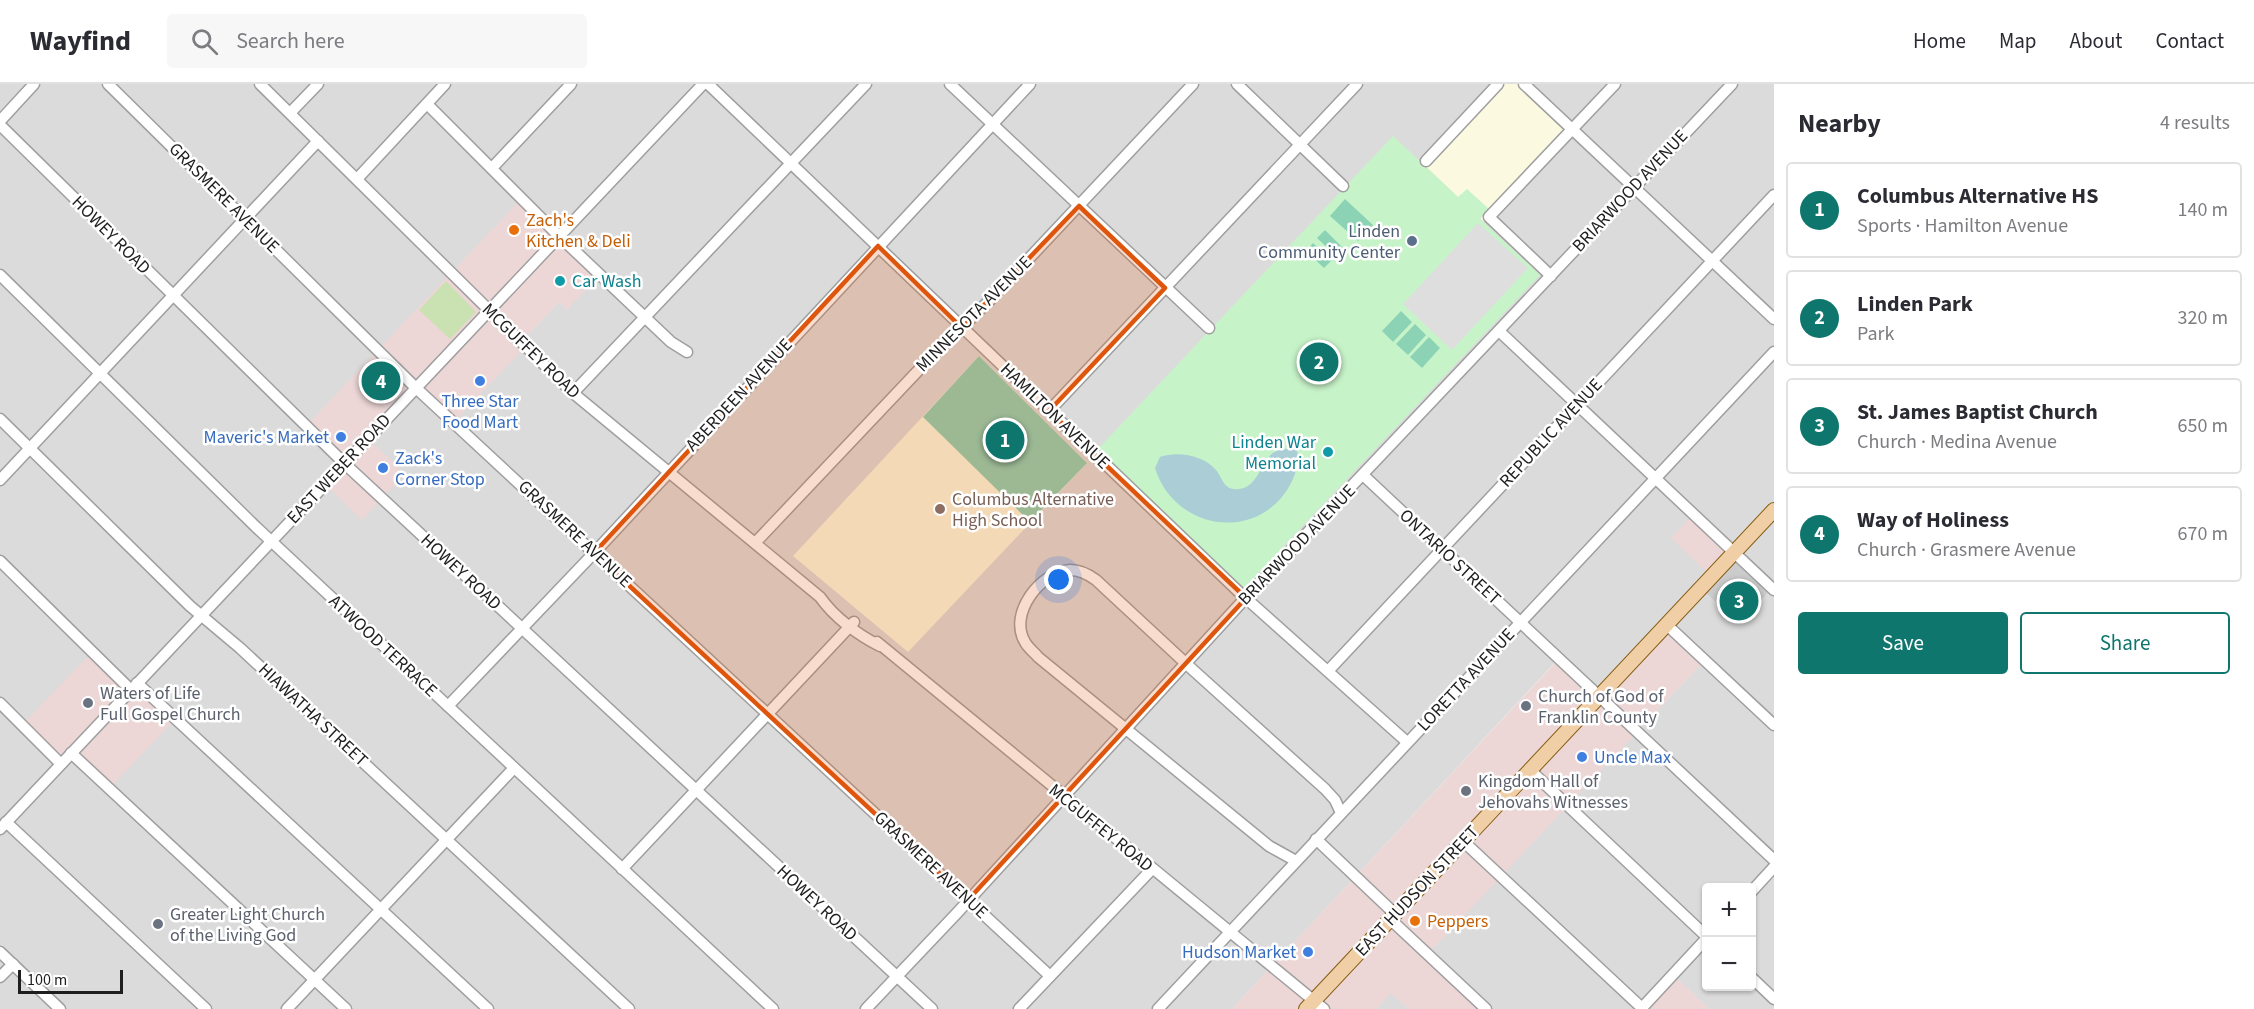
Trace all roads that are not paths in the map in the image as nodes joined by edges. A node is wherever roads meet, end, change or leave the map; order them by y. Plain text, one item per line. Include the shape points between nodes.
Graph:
1 (34, 84) edge
2 (108, 84) edge
3 (260, 84) edge
4 (318, 84) edge
5 (445, 84) edge
6 (571, 84) edge
7 (703, 84) edge
8 (708, 84) edge
9 (866, 84) edge
10 (950, 84) edge
11 (1030, 84) edge
12 (1193, 84) edge
13 (1237, 84) edge
14 (1357, 84) edge
15 (1498, 84) edge
16 (1524, 84) edge
17 (1615, 84) edge
18 (1732, 84) edge
19 (427, 104) junction
20 (290, 113) junction
21 (0, 123) edge
22 (992, 124) junction
23 (1572, 129) junction
24 (318, 141) junction
25 (1300, 145) junction
26 (1426, 161) dead end
27 (791, 164) junction
28 (492, 168) junction
29 (357, 179) junction
30 (1343, 186) dead end
31 (1634, 187) junction
32 (1774, 195) edge
33 (1078, 206) junction
34 (246, 219) junction
35 (560, 236) junction
36 (878, 246) junction
37 (1712, 261) junction
38 (0, 275) edge
39 (1551, 276) junction
40 (1165, 288) junction
41 (172, 296) junction
42 (489, 311) junction
43 (645, 317) junction
44 (1774, 319) edge
45 (962, 328) junction
46 (1209, 328) dead end
47 (1499, 331) junction
48 (687, 352) dead end
49 (1774, 352) edge
50 (100, 373) junction
51 (416, 388) junction
52 (573, 393) junction
53 (1577, 405) junction
54 (1049, 411) junction
55 (0, 419) edge
56 (30, 448) junction
57 (345, 464) junction
58 (668, 472) junction
59 (1363, 475) junction
60 (1655, 478) junction
61 (0, 480) edge
62 (1774, 510) edge
63 (271, 542) junction
64 (755, 543) junction
65 (1442, 550) junction
66 (594, 553) junction
67 (1734, 553) junction
68 (0, 561) edge
69 (1774, 590) edge
70 (1246, 598) junction
71 (202, 615) junction
72 (852, 623) junction
73 (1520, 623) junction
74 (1667, 625) junction
75 (522, 629) junction
76 (1186, 664) junction
77 (1328, 671) junction
78 (134, 686) junction
79 (1599, 697) junction
80 (0, 703) edge
81 (448, 706) junction
82 (768, 714) junction
83 (1774, 725) edge
84 (1127, 729) junction
85 (1407, 742) junction
86 (71, 753) junction
87 (61, 764) junction
88 (514, 768) junction
89 (1530, 771) junction
90 (697, 791) junction
91 (1064, 796) junction
92 (1341, 813) junction
93 (3, 826) edge
94 (1316, 839) junction
95 (447, 840) junction
96 (1463, 841) junction
97 (1774, 860) edge
98 (1296, 861) junction
99 (1774, 867) edge
100 (622, 869) junction
101 (1152, 869) junction
102 (1756, 887) edge
103 (968, 900) junction
104 (381, 910) junction
105 (1393, 916) junction
106 (1229, 933) junction
107 (1706, 937) edge
108 (1702, 943) edge
109 (0, 952) edge
110 (13, 964) junction
111 (1050, 975) junction
112 (0, 976) edge
113 (896, 976) junction
114 (315, 980) junction
115 (1756, 982) edge
116 (1774, 999) edge
117 (1314, 1006) edge
118 (60, 1009) edge
119 (206, 1009) edge
120 (287, 1009) edge
121 (346, 1009) edge
122 (488, 1009) edge
123 (629, 1009) edge
124 (773, 1009) edge
125 (866, 1009) edge
126 (932, 1009) edge
127 (1019, 1009) edge
128 (1158, 1009) edge
129 (1486, 1009) edge
130 (1642, 1009) edge

1 - 21 street
2 - 34 street, GRASMERE AVENUE
3 - 20 street, MCGUFFEY ROAD
4 - 20 street
5 - 19 street
6 - 28 street
7 - 35 street, EAST WEBER ROAD
8 - 27 street, HAMILTON AVENUE
9 - 27 street
10 - 22 street
11 - 22 street, ABERDEEN AVENUE
12 - 33 street, MINNESOTA AVENUE
13 - 25 street
14 - 25 street
15 - 26 street
16 - 23 street
17 - 23 street
18 - 31 street, BRIARWOOD AVENUE
19 - 28 street
19 - 29 street
20 - 24 street, MCGUFFEY ROAD
21 - 41 street, HOWEY ROAD
22 - 33 street
22 - 36 street, ABERDEEN AVENUE
23 - 31 street
23 - 39 street via 1489,217
24 - 29 street, MCGUFFEY ROAD
24 - 34 street
25 - 30 street
25 - 40 street
27 - 36 street, HAMILTON AVENUE
27 - 43 street
28 - 35 street
29 - 42 street, MCGUFFEY ROAD
31 - 37 street
31 - 39 street, BRIARWOOD AVENUE
32 - 37 street, REPUBLIC AVENUE
33 - 40 street
33 - 45 street, MINNESOTA AVENUE
34 - 41 street
34 - 51 street, GRASMERE AVENUE
35 - 42 street, EAST WEBER ROAD
35 - 43 street
36 - 45 street, HAMILTON AVENUE
36 - 58 street, ABERDEEN AVENUE
37 - 44 street
37 - 53 street, REPUBLIC AVENUE
38 - 50 street, ATWOOD TERRACE
39 - 47 street, BRIARWOOD AVENUE
40 - 46 street
40 - 54 street
41 - 50 street
41 - 57 street, HOWEY ROAD
42 - 51 street, EAST WEBER ROAD
42 - 52 street, MCGUFFEY ROAD
43 - 48 street
43 - 52 street
45 - 54 street, HAMILTON AVENUE
45 - 64 street, MINNESOTA AVENUE
47 - 53 street
47 - 59 street, BRIARWOOD AVENUE
49 - 60 street, LORETTA AVENUE
50 - 56 street
50 - 63 street, ATWOOD TERRACE
51 - 57 street, EAST WEBER ROAD
51 - 66 street, GRASMERE AVENUE
52 - 58 street, MCGUFFEY ROAD
53 - 60 street
53 - 65 street, REPUBLIC AVENUE
54 - 70 street, HAMILTON AVENUE
55 - 56 street, HIAWATHA STREET
56 - 61 street
56 - 71 street, HIAWATHA STREET
57 - 63 street, EAST WEBER ROAD
57 - 75 street, HOWEY ROAD
58 - 64 street, MCGUFFEY ROAD
58 - 66 street, ABERDEEN AVENUE
59 - 65 street, ONTARIO STREET
59 - 70 street, BRIARWOOD AVENUE
60 - 67 street
60 - 73 street, LORETTA AVENUE
62 - 67 main road, EAST HUDSON STREET
63 - 71 street, EAST WEBER ROAD
63 - 81 street, ATWOOD TERRACE
64 - 72 street, MCGUFFEY ROAD
65 - 73 street, ONTARIO STREET
65 - 77 street, REPUBLIC AVENUE
66 - 75 street, ABERDEEN AVENUE
66 - 82 street, GRASMERE AVENUE
67 - 69 street
67 - 74 main road, EAST HUDSON STREET
68 - 78 street
70 - 76 street, BRIARWOOD AVENUE
70 - 77 street, HAMILTON AVENUE
71 - 78 street, EAST WEBER ROAD
71 - 95 street, HIAWATHA STREET
72 - 82 street
72 - 91 street, MCGUFFEY ROAD via 866,639 880,645
73 - 79 street, ONTARIO STREET
73 - 85 street, LORETTA AVENUE
74 - 79 main road, EAST HUDSON STREET
74 - 83 street
75 - 81 street, ABERDEEN AVENUE
75 - 90 street, HOWEY ROAD
76 - 84 street, BRIARWOOD AVENUE
76 - 84 street via 1096,580 1079,571 1060,572 1035,590 1025,604 1020,622 1024,641 1038,657
76 - 92 street via 1325,789
77 - 85 street, HAMILTON AVENUE
78 - 86 street, EAST WEBER ROAD
78 - 104 street
79 - 89 main road, EAST HUDSON STREET
79 - 97 street, ONTARIO STREET
80 - 87 street
81 - 88 street, ATWOOD TERRACE
82 - 90 street
82 - 103 street, GRASMERE AVENUE
84 - 91 street, BRIARWOOD AVENUE
84 - 98 street via 1269,846
85 - 92 street, LORETTA AVENUE
86 - 87 street, EAST WEBER ROAD
86 - 114 street
87 - 93 street, EAST WEBER ROAD
88 - 95 street
88 - 100 street, ATWOOD TERRACE
89 - 96 main road, EAST HUDSON STREET
89 - 107 street
90 - 100 street
90 - 113 street, HOWEY ROAD
91 - 101 street, MCGUFFEY ROAD
91 - 103 street, BRIARWOOD AVENUE
92 - 94 street, LORETTA AVENUE
93 - 119 street
94 - 98 street, LORETTA AVENUE
94 - 105 street
95 - 104 street
95 - 123 street, HIAWATHA STREET
96 - 105 main road, EAST HUDSON STREET
96 - 130 street
98 - 106 street, LORETTA AVENUE
99 - 102 street
100 - 124 street, ATWOOD TERRACE
101 - 106 street, MCGUFFEY ROAD
101 - 111 street
103 - 111 street, GRASMERE AVENUE
103 - 113 street, BRIARWOOD AVENUE
104 - 114 street
104 - 122 street
105 - 117 main road, EAST HUDSON STREET
105 - 129 street
106 - 117 street, MCGUFFEY ROAD
106 - 128 street, LORETTA AVENUE
108 - 130 street
109 - 110 street
110 - 112 street
110 - 118 street
111 - 127 street
113 - 125 street, BRIARWOOD AVENUE
113 - 126 street, HOWEY ROAD
114 - 120 street
114 - 121 street
115 - 116 street

